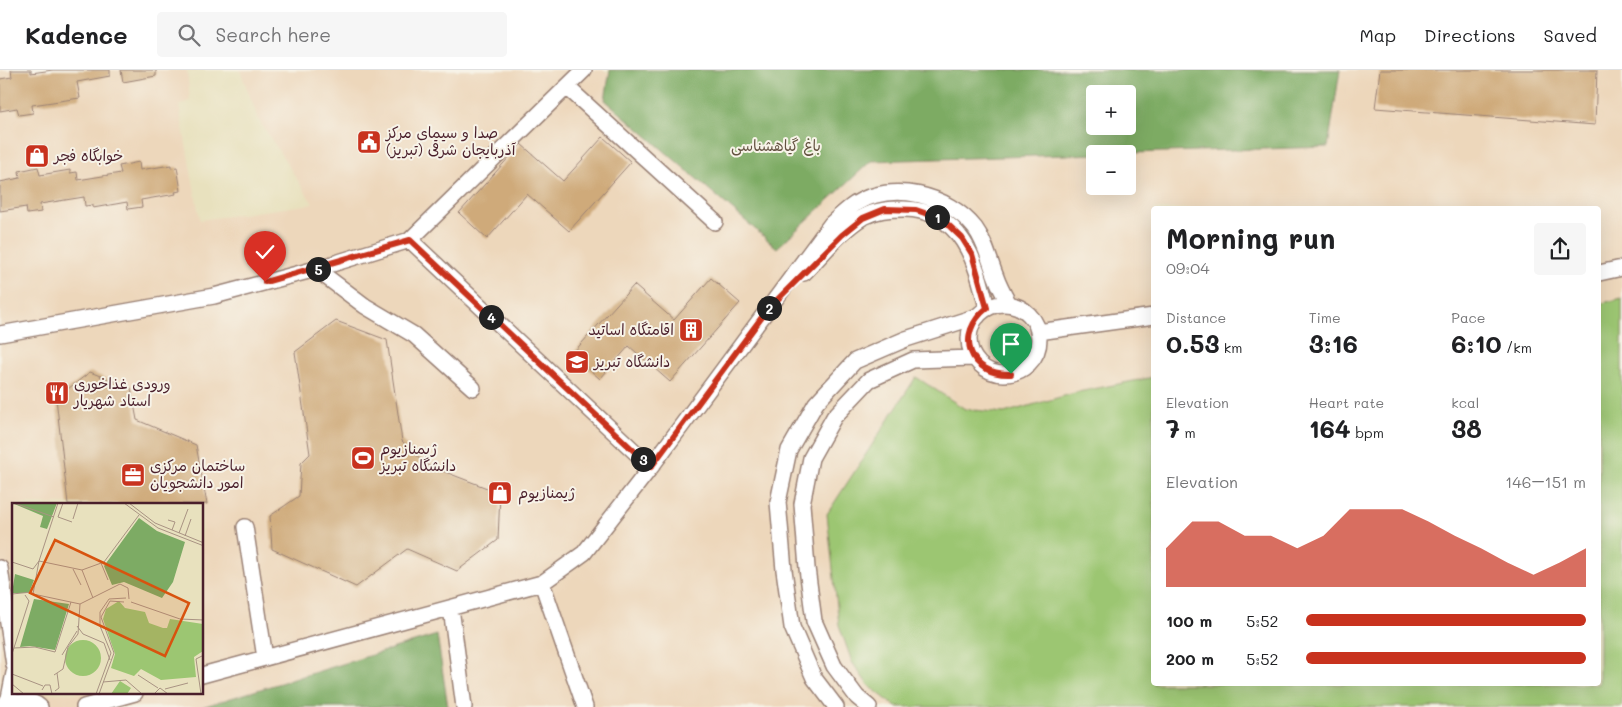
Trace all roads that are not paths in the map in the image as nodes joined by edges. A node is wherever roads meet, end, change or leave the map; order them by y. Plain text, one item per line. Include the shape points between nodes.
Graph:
1 (584, 70) edge
2 (566, 87) junction
3 (715, 222) dead end
4 (410, 240) junction
5 (1622, 268) edge
6 (316, 269) junction
7 (1601, 273) edge
8 (1009, 304) junction
9 (768, 309) junction
10 (982, 312) junction
11 (1151, 316) edge
12 (1038, 332) junction
13 (0, 334) edge
14 (974, 358) junction
15 (472, 388) dead end
16 (651, 467) junction
17 (245, 527) dead end
18 (0, 568) edge
19 (542, 583) junction
20 (451, 608) junction
21 (12, 651) edge
22 (266, 658) junction
23 (204, 674) edge
24 (12, 683) edge
25 (131, 694) edge
26 (34, 702) edge
27 (6, 707) edge
28 (52, 707) edge
29 (84, 707) edge
30 (464, 707) edge
31 (584, 707) edge
32 (836, 707) edge
33 (868, 707) edge

1 - 2 street
2 - 3 street
2 - 4 street
4 - 6 street
4 - 16 street
5 - 7 street
6 - 13 street via 214,296
6 - 15 street via 366,306 414,335
8 - 9 street via 982,241 974,228 950,205 919,194 882,193 855,204 831,224
8 - 10 street
8 - 12 street via 1028,314
9 - 10 street via 842,235 863,218 885,209 916,210 942,219 962,238 972,254
9 - 16 street
10 - 14 street via 971,326 968,337
10 - 32 street via 856,361 816,403 789,450 778,502 792,627 814,678
11 - 12 street
12 - 14 street via 1036,354 1022,370 1011,374 990,372
14 - 33 street via 913,360 869,380 834,417 811,458 802,504 814,620 834,666
16 - 19 street via 584,553
17 - 22 street
18 - 21 street
19 - 20 street
19 - 31 street
20 - 22 street
20 - 30 street
22 - 23 street
24 - 27 street
25 - 29 street
26 - 27 street via 20,701
26 - 28 street

